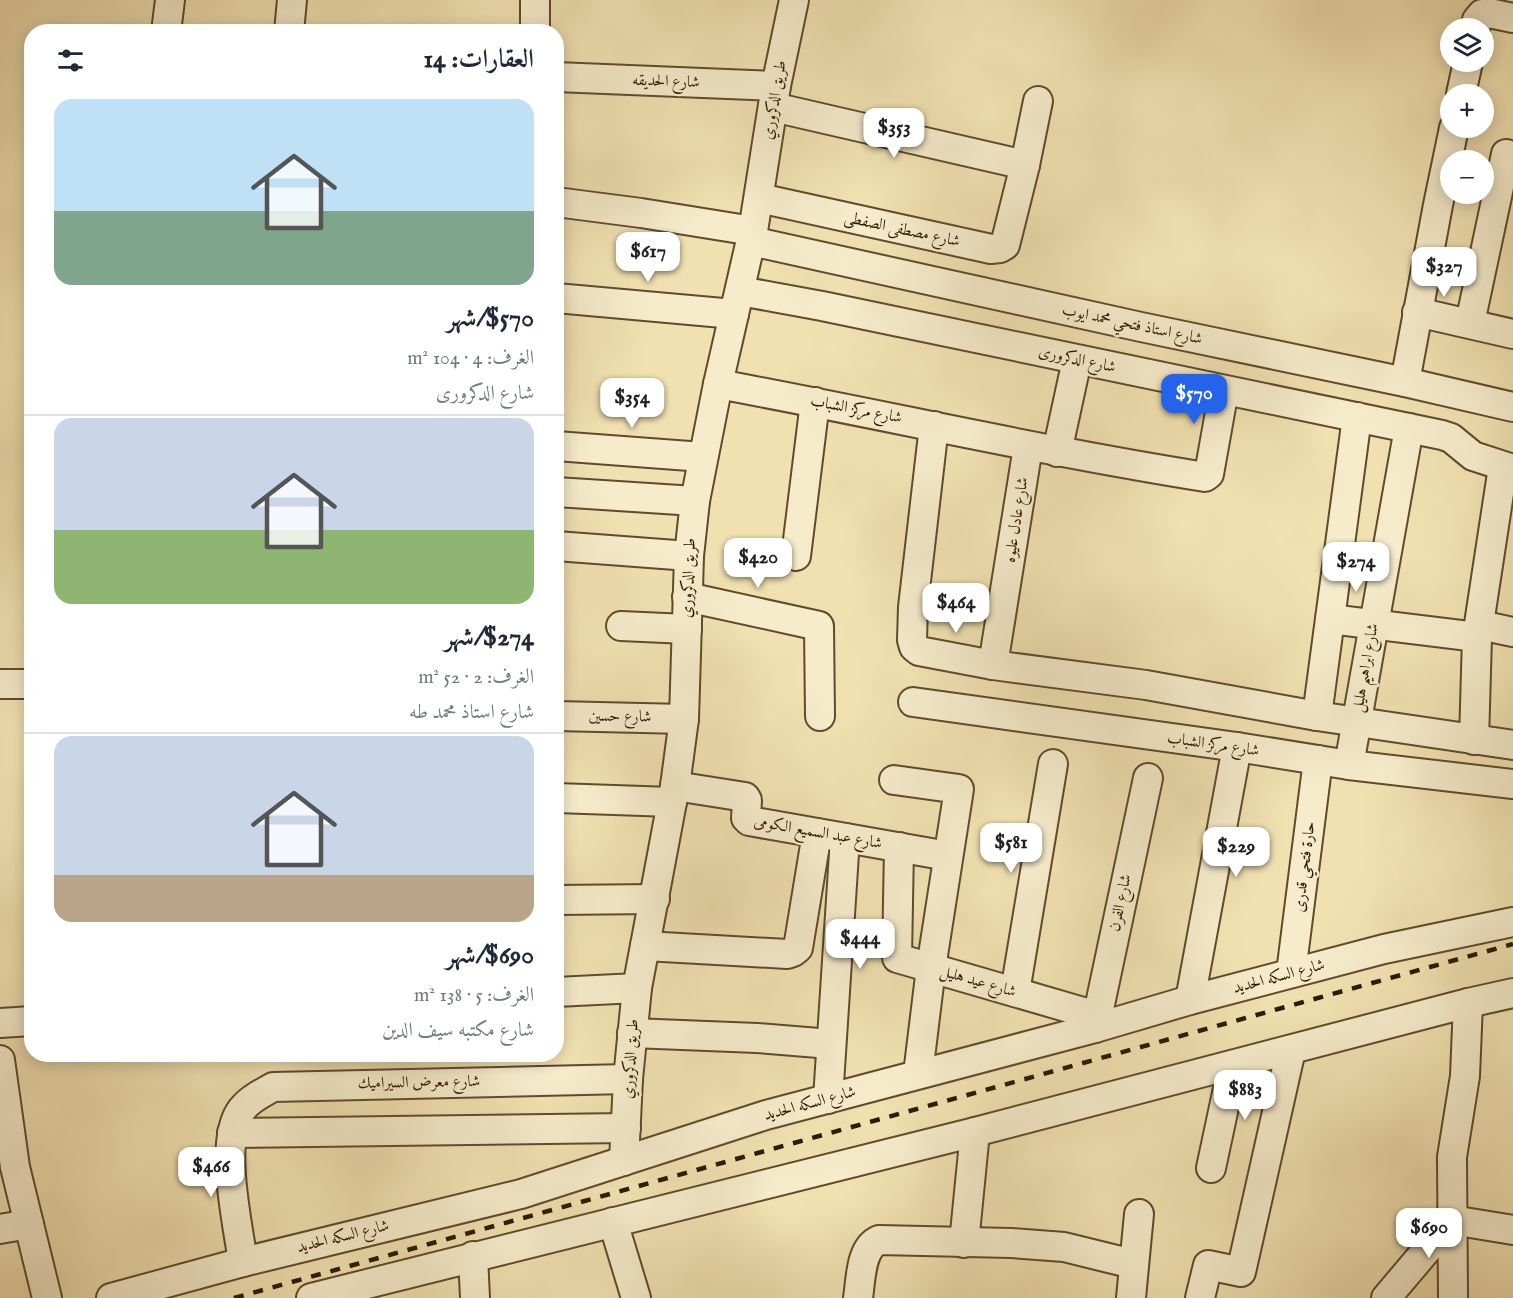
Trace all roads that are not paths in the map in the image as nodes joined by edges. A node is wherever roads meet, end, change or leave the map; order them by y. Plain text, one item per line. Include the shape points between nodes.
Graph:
1 (170, 0) edge
2 (292, 0) edge
3 (536, 0) edge
4 (794, 0) edge
5 (1482, 18) edge
6 (1513, 18) edge
7 (167, 24) edge
8 (290, 24) edge
9 (535, 24) edge
10 (564, 78) edge
11 (775, 97) junction
12 (1038, 101) dead end
13 (1452, 138) edge
14 (1506, 154) dead end
15 (1025, 165) junction
16 (759, 198) junction
17 (564, 203) edge
18 (752, 236) junction
19 (564, 298) edge
20 (737, 302) junction
21 (1418, 312) junction
22 (1470, 323) junction
23 (1141, 327) junction
24 (1513, 334) edge
25 (1077, 360) junction
26 (1130, 371) junction
27 (1406, 382) junction
28 (718, 384) junction
29 (1224, 390) junction
30 (815, 402) junction
31 (1513, 407) edge
32 (1357, 417) junction
33 (934, 426) junction
34 (1409, 428) junction
35 (564, 447) edge
36 (1028, 447) junction
37 (1057, 452) junction
38 (703, 458) junction
39 (1508, 468) edge
40 (564, 493) edge
41 (695, 501) junction
42 (564, 547) edge
43 (689, 556) junction
44 (796, 556) dead end
45 (687, 597) junction
46 (1330, 619) junction
47 (1374, 625) junction
48 (621, 626) dead end
49 (687, 629) junction
50 (1478, 631) junction
51 (1513, 633) edge
52 (993, 665) junction
53 (0, 684) edge
54 (24, 684) edge
55 (913, 702) dead end
56 (564, 716) edge
57 (1317, 716) junction
58 (820, 717) dead end
59 (684, 718) junction
60 (1357, 722) junction
61 (1474, 740) junction
62 (1513, 745) edge
63 (1237, 747) junction
64 (1318, 760) junction
65 (1053, 764) dead end
66 (1349, 765) junction
67 (1148, 778) dead end
68 (894, 780) dead end
69 (1513, 784) edge
70 (674, 794) junction
71 (564, 798) edge
72 (817, 833) junction
73 (845, 838) junction
74 (898, 847) junction
75 (948, 856) junction
76 (655, 899) junction
77 (564, 900) edge
78 (1513, 922) edge
79 (645, 946) junction
80 (931, 968) junction
81 (1291, 974) junction
82 (638, 988) junction
83 (564, 992) edge
84 (1015, 992) junction
85 (1513, 993) edge
86 (1190, 1000) junction
87 (1468, 1003) junction
88 (24, 1022) edge
89 (1096, 1022) junction
90 (0, 1023) edge
91 (632, 1033) junction
92 (831, 1044) junction
93 (1291, 1050) junction
94 (0, 1060) edge
95 (1233, 1065) junction
96 (918, 1074) junction
97 (628, 1079) junction
98 (828, 1099) junction
99 (626, 1128) junction
100 (975, 1132) junction
101 (232, 1133) junction
102 (624, 1161) junction
103 (1211, 1168) dead end
104 (1139, 1214) dead end
105 (1452, 1220) junction
106 (613, 1222) junction
107 (28, 1224) junction
108 (0, 1229) edge
109 (1513, 1230) edge
110 (964, 1243) junction
111 (473, 1256) junction
112 (243, 1262) junction
113 (1133, 1264) junction
114 (327, 1296) edge
115 (47, 1298) edge
116 (111, 1298) edge
117 (475, 1298) edge
118 (636, 1298) edge
119 (858, 1298) edge
120 (1131, 1298) edge
121 (1200, 1298) edge
122 (1386, 1298) edge
123 (1453, 1298) edge

1 - 7 street
2 - 8 street
3 - 9 street
4 - 11 street, طريق الدكروري
5 - 6 street via 1489,13
10 - 11 street, شارع الحديقه
11 - 15 street, شارع الحديقه
11 - 16 street, طريق الدكروري
12 - 15 street
13 - 21 street
14 - 22 street
15 - 16 street, شارع مصطفى الصفطى via 1005,245 1000,248
16 - 18 street, طريق الدكروري
17 - 18 street, شارع استاذ فتحي محمد ايوب via 641,213
18 - 20 street, طريق الدكروري
18 - 23 street, شارع استاذ فتحي محمد ايوب
19 - 20 street, شارع الدكرورى
20 - 25 street, شارع الدكرورى via 822,306
20 - 28 street, طريق الدكروري
21 - 22 street
21 - 27 street
22 - 24 street
23 - 26 street
23 - 27 street, شارع استاذ فتحي محمد ايوب
25 - 26 street, شارع الدكرورى
25 - 37 street
26 - 29 street, شارع الدكرورى
27 - 31 street, شارع استاذ فتحي محمد ايوب
28 - 30 street, شارع مركز الشباب
28 - 38 street, طريق الدكروري
29 - 32 street, شارع الدكرورى
29 - 37 street, شارع مركز الشباب via 1207,476
30 - 33 street, شارع مركز الشباب
30 - 44 street
32 - 34 street, شارع الدكرورى
32 - 46 street
33 - 36 street, شارع مركز الشباب
33 - 52 street via 912,640 919,651
34 - 39 street, شارع الدكرورى via 1446,436 1473,456
34 - 47 street, شارع ابراهيم هليل
35 - 38 street
36 - 37 street, شارع مركز الشباب
36 - 52 street, شارع عادل عليوه
38 - 41 street, طريق الدكروري
39 - 50 street
40 - 41 street
41 - 43 street, طريق الدكروري
42 - 43 street
43 - 45 street, طريق الدكروري
45 - 49 street, طريق الدكروري
45 - 58 street via 819,626
46 - 47 street
46 - 57 street
47 - 50 street
47 - 60 street, شارع ابراهيم هليل
48 - 49 street
49 - 59 street, طريق الدكروري
50 - 51 street
50 - 61 street
52 - 57 street via 1146,685
53 - 54 street
55 - 63 street, شارع مركز الشباب
56 - 59 street, شارع حسين
57 - 60 street
59 - 70 street, طريق الدكروري
60 - 61 street
60 - 66 street, شارع ابراهيم هليل
61 - 62 street
63 - 64 street, شارع مركز الشباب
63 - 86 street
64 - 66 street, شارع مركز الشباب
64 - 81 street, حارة فتحي قدرى
65 - 84 street
66 - 69 street, شارع مركز الشباب
67 - 89 street, شارع الفرن
68 - 75 street via 959,789
70 - 71 street
70 - 72 street, شارع عبد السميع الكومى via 745,797 748,821
70 - 76 street, طريق الدكروري
72 - 73 street, شارع عبد السميع الكومى
72 - 79 street via 798,948 794,952
73 - 74 street, شارع عبد السميع الكومى
73 - 92 street
74 - 75 street, شارع عبد السميع الكومى
74 - 80 street, شارع عيد هليل via 896,956
75 - 80 street
76 - 77 street
76 - 79 street, طريق الدكروري
78 - 81 street, شارع السكه الحديد via 1384,948
79 - 82 street, طريق الدكروري
80 - 84 street, شارع عيد هليل
80 - 96 street
81 - 86 street, شارع السكه الحديد
82 - 83 street
82 - 91 street, طريق الدكروري
84 - 89 street, شارع عيد هليل
85 - 87 street
86 - 89 street, شارع السكه الحديد
87 - 93 street
87 - 105 street via 1465,1076 1452,1157
88 - 90 street
89 - 96 street, شارع السكه الحديد
91 - 92 street
91 - 97 street, طريق الدكروري
92 - 98 street
93 - 95 street
93 - 121 street via 1241,1272 1208,1266
94 - 107 street via 15,1167
95 - 100 street
95 - 103 street
96 - 98 street, شارع السكه الحديد
97 - 99 street, طريق الدكروري
97 - 101 street, شارع معرض السيراميك via 273,1087 254,1097 240,1112
98 - 102 street, شارع السكه الحديد
99 - 101 street
99 - 102 street, طريق الدكروري
100 - 106 street
100 - 110 street
101 - 112 street via 230,1164
102 - 112 street, شارع السكه الحديد via 521,1194
104 - 113 street
105 - 109 street
105 - 122 street
105 - 123 street
106 - 111 street
106 - 118 street
107 - 108 street
107 - 115 street
110 - 113 street via 1064,1247
110 - 119 street via 871,1243 866,1250
111 - 114 street
111 - 117 street
112 - 116 street, شارع السكه الحديد
113 - 120 street

